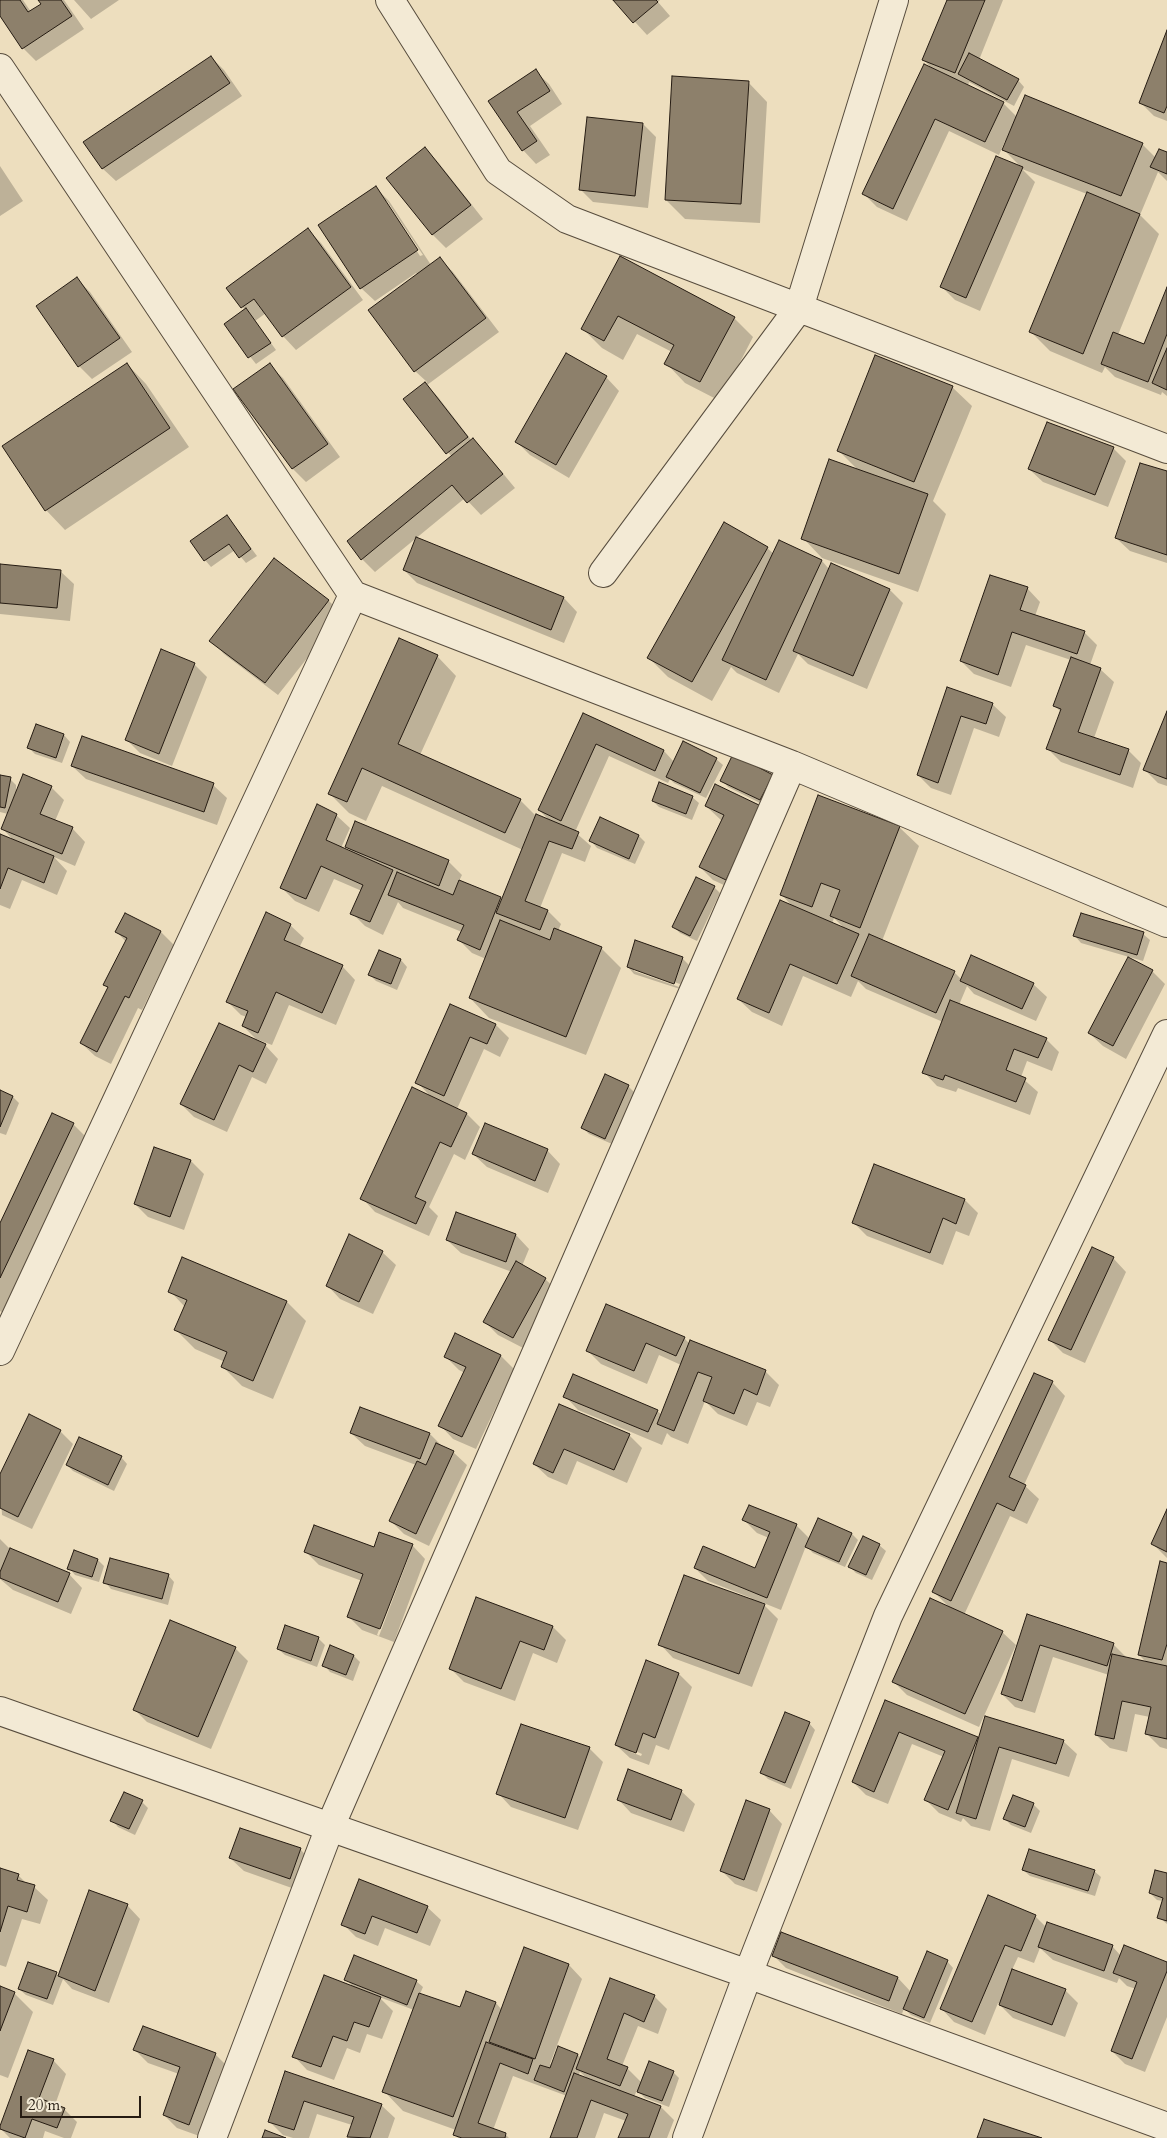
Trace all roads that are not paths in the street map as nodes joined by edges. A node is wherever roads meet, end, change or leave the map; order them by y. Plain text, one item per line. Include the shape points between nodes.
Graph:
1 (390, 0) edge
2 (894, 0) edge
3 (0, 68) edge
4 (799, 308) junction
5 (1167, 449) edge
6 (603, 573) dead end
7 (353, 595) junction
8 (792, 765) junction
9 (1167, 923) edge
10 (1167, 1034) edge
11 (0, 1351) edge
12 (0, 1711) edge
13 (330, 1828) junction
14 (748, 1974) junction
15 (1167, 2127) edge
16 (212, 2138) edge
17 (687, 2138) edge

1 - 4 street via 498,172 567,219
2 - 4 street
3 - 7 street
4 - 5 street
4 - 6 street
7 - 8 street
7 - 11 street
8 - 9 street
8 - 13 street
10 - 14 street via 888,1616
12 - 13 street
13 - 14 street
13 - 16 street
14 - 15 street
14 - 17 street

